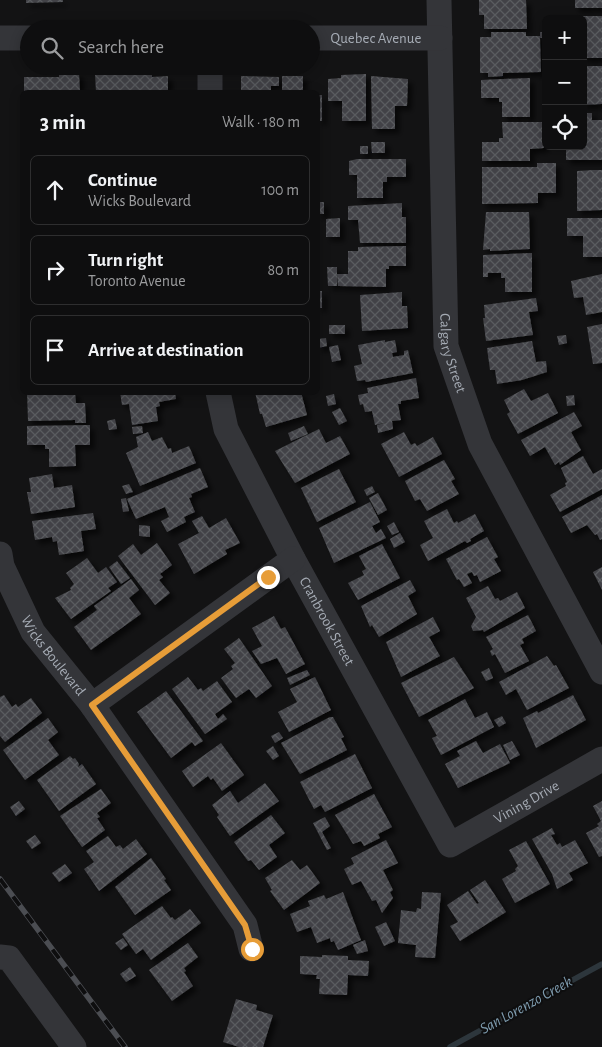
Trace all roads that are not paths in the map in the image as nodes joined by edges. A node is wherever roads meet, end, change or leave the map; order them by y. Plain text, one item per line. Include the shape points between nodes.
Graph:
1 (439, 0) edge
2 (0, 38) edge
3 (20, 38) edge
4 (320, 38) edge
5 (440, 38) junction
6 (210, 75) edge
7 (210, 90) edge
8 (219, 395) edge
9 (0, 554) edge
10 (293, 559) junction
11 (602, 672) edge
12 (92, 705) junction
13 (602, 759) edge
14 (450, 845) joint
15 (252, 949) dead end
16 (0, 957) edge
17 (74, 1047) edge

1 - 5 street, Calgary Street
2 - 3 street
4 - 5 street, Quebec Avenue
5 - 11 street, Calgary Street via 446,346 480,444
6 - 7 street
8 - 10 street, Cranbrook Street via 226,429
9 - 12 street, Wicks Boulevard via 2,566 33,632
10 - 12 street
10 - 14 street, Cranbrook Street
12 - 15 street, Wicks Boulevard via 245,925
13 - 14 street, Vining Drive
16 - 17 street via 10,958

